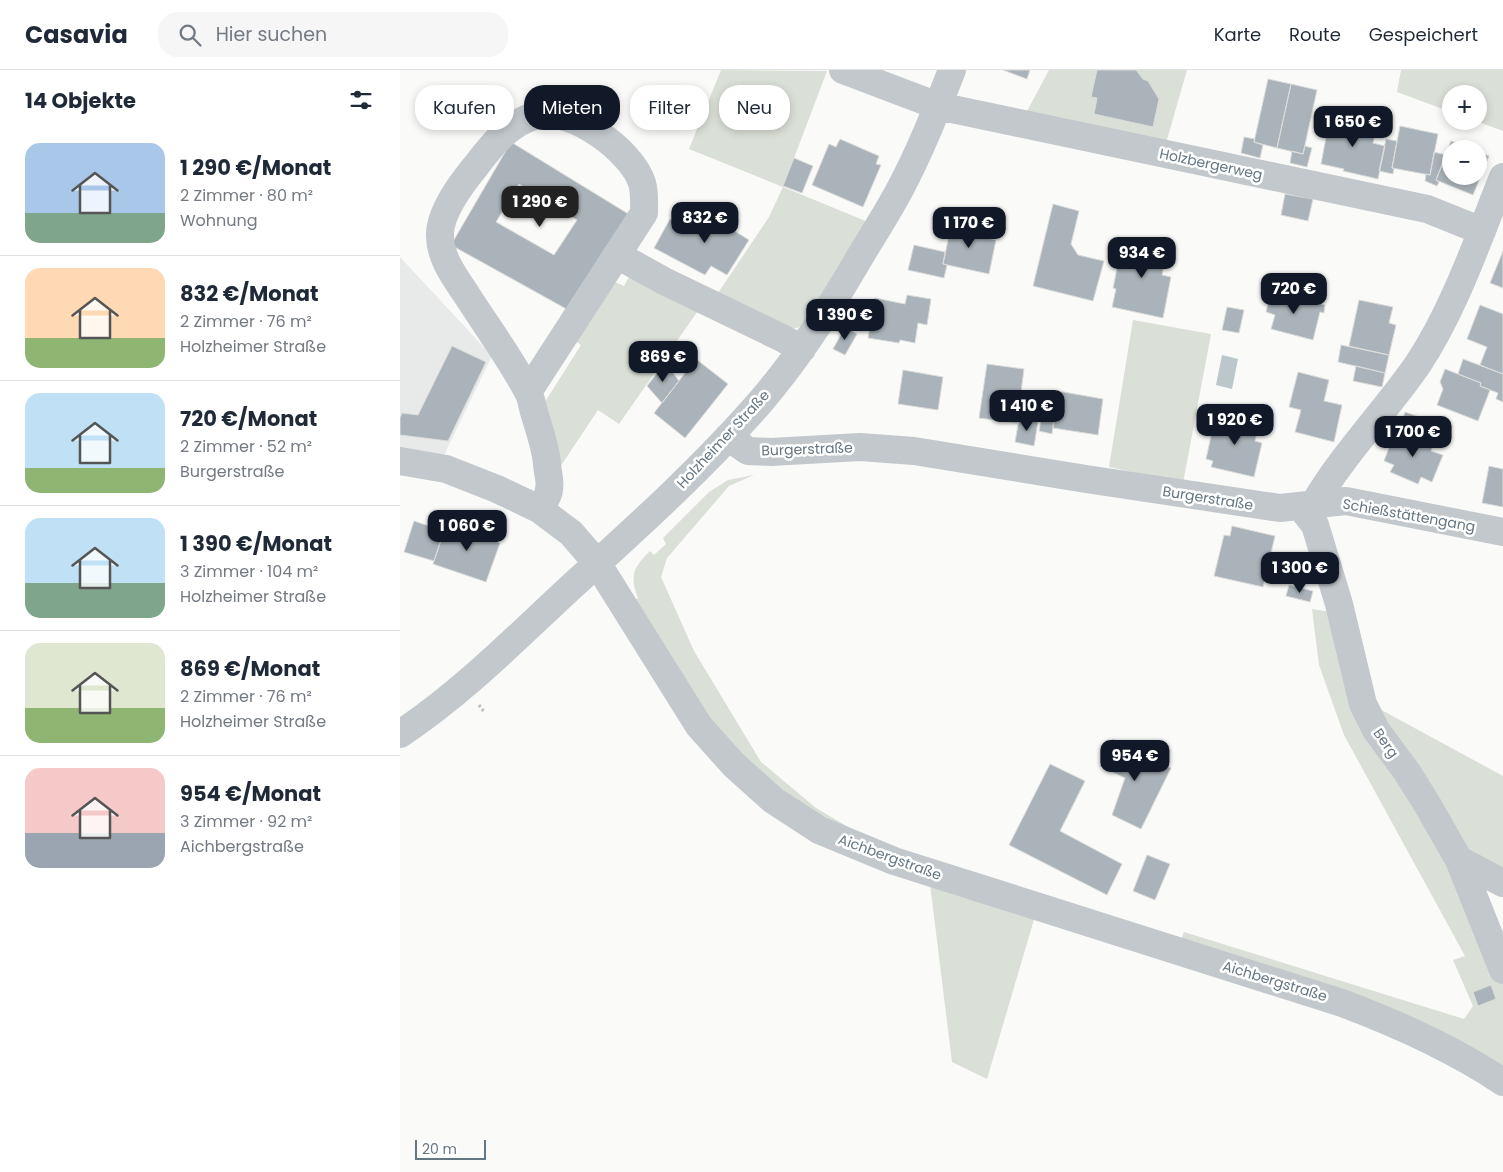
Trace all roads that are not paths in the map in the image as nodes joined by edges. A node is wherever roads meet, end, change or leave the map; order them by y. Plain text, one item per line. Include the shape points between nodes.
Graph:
1 (843, 70) edge
2 (952, 70) edge
3 (938, 106) junction
4 (1503, 177) edge
5 (1482, 231) junction
6 (617, 255) junction
7 (802, 349) junction
8 (528, 392) junction
9 (728, 437) junction
10 (400, 461) edge
11 (1307, 505) junction
12 (539, 509) junction
13 (1503, 532) edge
14 (597, 563) junction
15 (400, 734) edge
16 (1459, 860) junction
17 (1503, 883) edge
18 (1497, 930) edge
19 (1503, 970) edge
20 (1503, 1082) edge

1 - 3 street, Holzbergerweg
2 - 3 street, Holzheimer Straße
3 - 5 street, Holzbergerweg via 1427,209
3 - 7 street, Holzheimer Straße via 899,191
4 - 5 street
5 - 11 street via 1461,282 1419,362
6 - 7 street
6 - 8 street
6 - 8 street via 644,213 642,183 623,154 590,128 556,115 540,114 520,121 504,133 470,173 441,221 443,254
7 - 9 street, Holzheimer Straße
8 - 12 street via 545,451 550,490
9 - 11 street, Burgerstraße via 748,451 860,447 914,451 1249,505 1280,508
9 - 14 street, Holzheimer Straße
10 - 12 street, Aichbergstraße via 446,469
11 - 13 street, Schießstättengang via 1346,501
11 - 16 street, Berg via 1339,604 1363,704 1376,730 1407,772
12 - 14 street, Aichbergstraße via 571,533
14 - 15 street, Holzheimer Straße via 484,668
14 - 20 street, Aichbergstraße via 699,726 734,765 773,800 820,830 894,861 1342,1003 1434,1041
16 - 17 street
16 - 18 street, Berg
18 - 19 street, Berg

